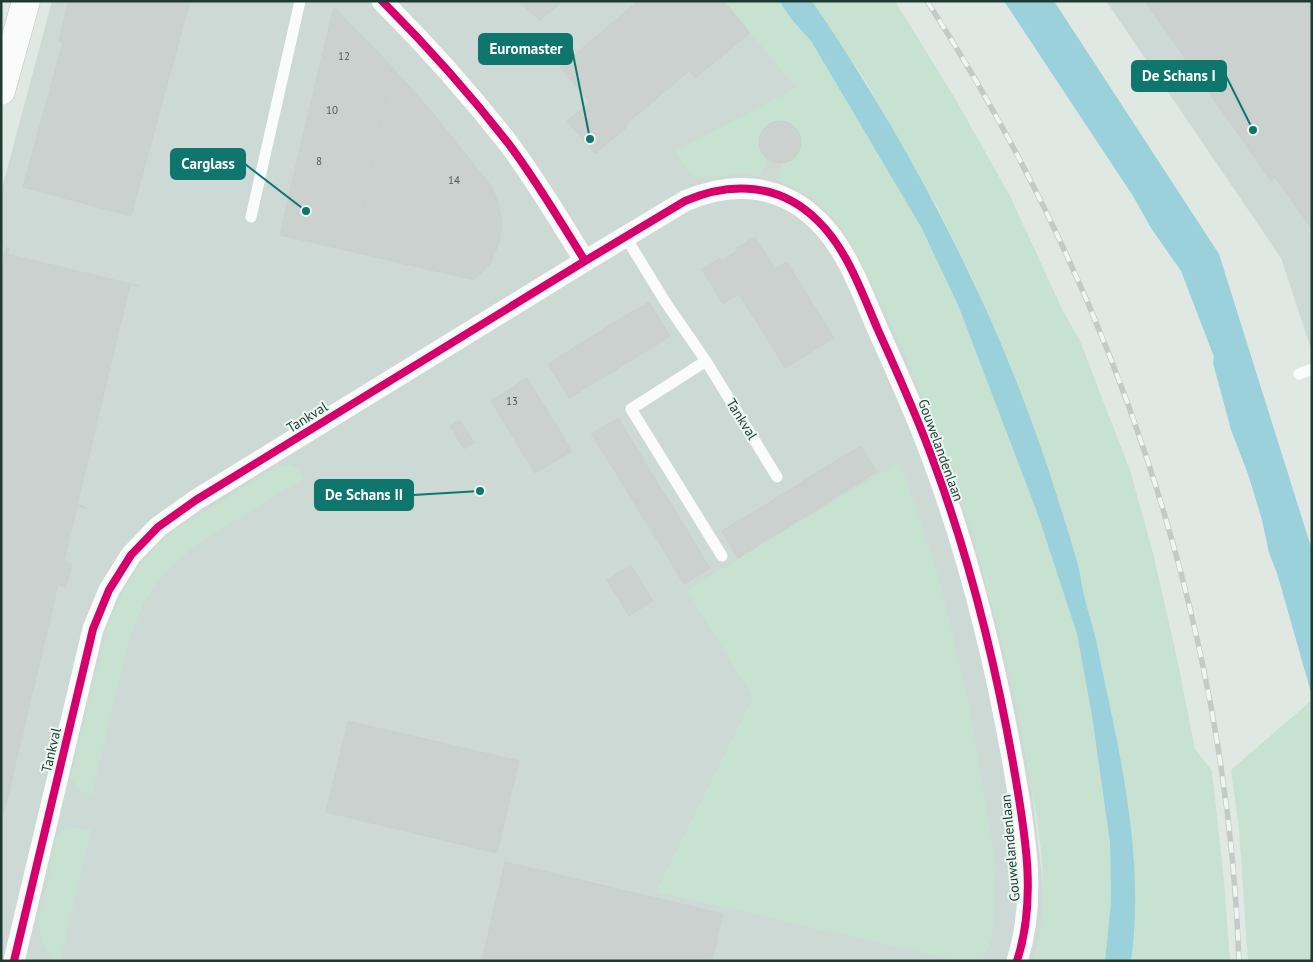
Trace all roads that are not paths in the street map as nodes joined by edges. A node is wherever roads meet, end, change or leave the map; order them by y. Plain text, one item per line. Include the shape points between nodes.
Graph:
1 (26, 1) edge
2 (300, 1) edge
3 (382, 1) edge
4 (1, 91) edge
5 (251, 217) dead end
6 (625, 236) junction
7 (585, 261) junction
8 (706, 361) junction
9 (1312, 369) edge
10 (1298, 374) dead end
11 (777, 477) dead end
12 (722, 556) dead end
13 (14, 961) edge
14 (1018, 961) edge

1 - 4 street
2 - 5 lane
3 - 7 street via 456,80 509,144
6 - 7 street, Gouwelandenlaan
6 - 8 lane, Tankval via 666,304
6 - 14 street, Gouwelandenlaan via 669,209 702,194 718,189 752,188 780,196 817,220 839,249 856,280 935,464 989,644 1006,722 1025,842 1028,913
7 - 13 street, Tankval via 196,500 158,527 132,555 108,590 93,629
8 - 11 lane, Tankval
8 - 12 lane via 631,409
9 - 10 lane

